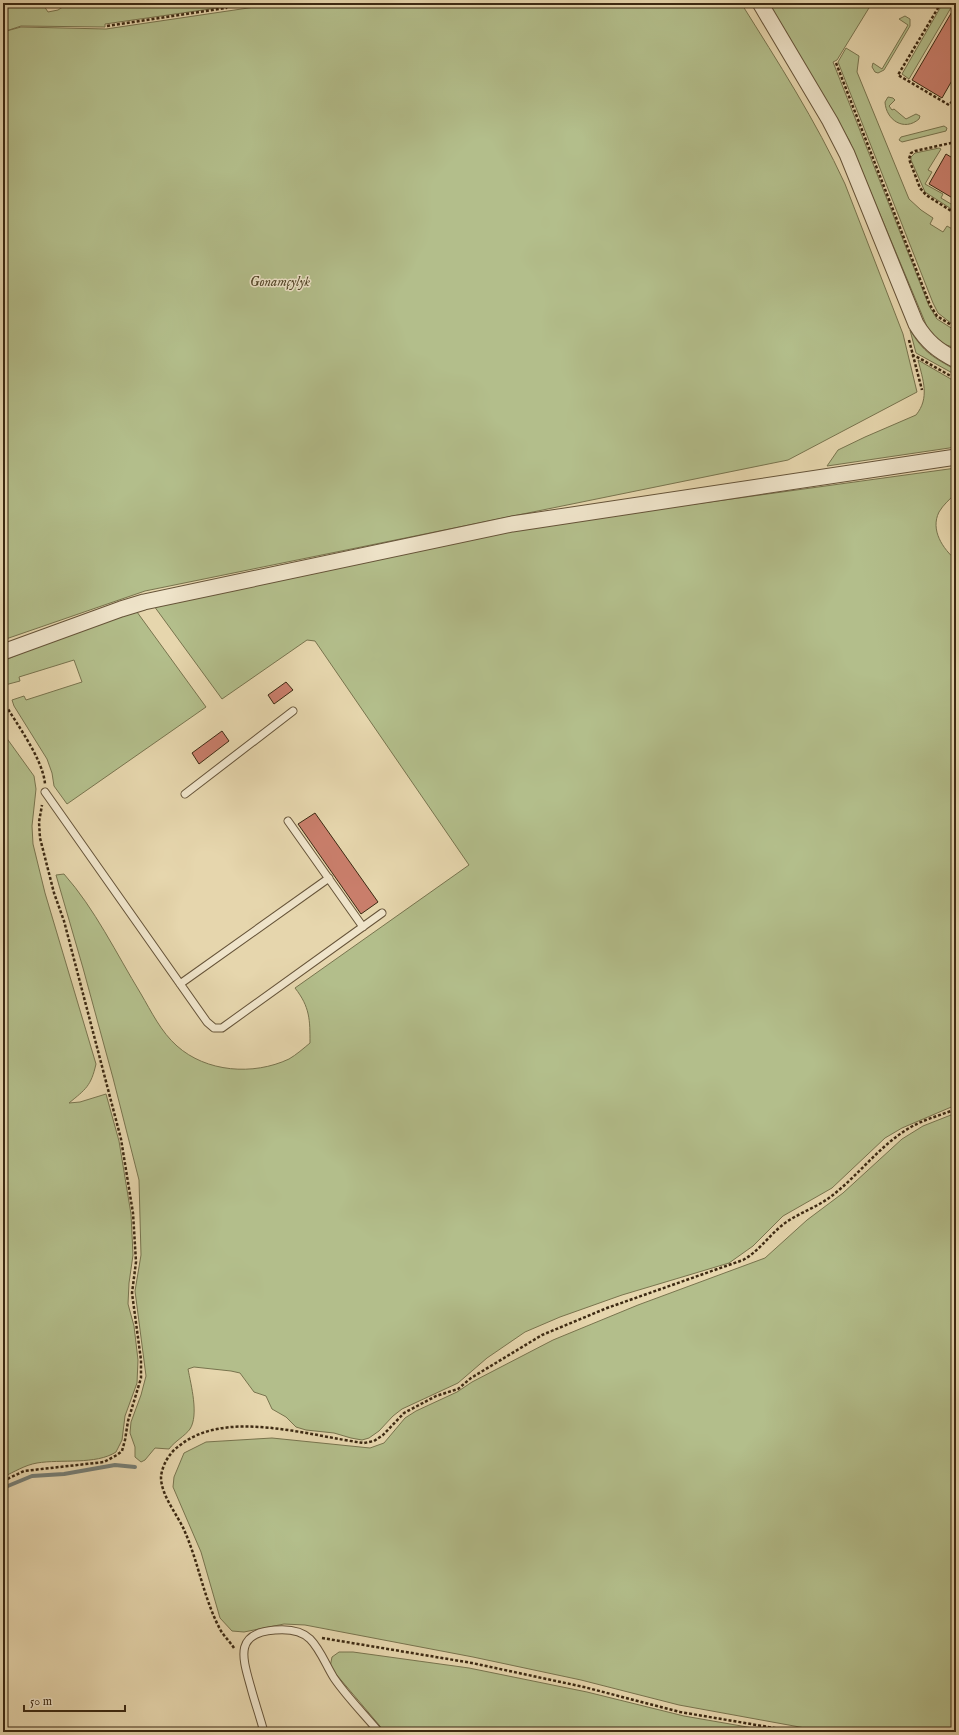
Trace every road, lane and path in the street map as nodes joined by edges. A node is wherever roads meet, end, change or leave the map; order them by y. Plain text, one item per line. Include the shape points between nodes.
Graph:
1 (246, 3) edge
2 (760, 3) edge
3 (941, 3) edge
4 (228, 4) edge
5 (107, 26) dead end
6 (836, 63) dead end
7 (956, 97) edge
8 (956, 146) edge
9 (956, 214) edge
10 (956, 328) edge
11 (907, 333) dead end
12 (912, 355) junction
13 (956, 360) edge
14 (956, 378) edge
15 (922, 390) dead end
16 (956, 457) edge
17 (3, 652) edge
18 (3, 701) edge
19 (293, 711) dead end
20 (45, 792) junction
21 (185, 794) dead end
22 (288, 821) dead end
23 (329, 878) junction
24 (382, 913) dead end
25 (364, 927) junction
26 (180, 984) junction
27 (956, 1109) edge
28 (3, 1481) edge
29 (305, 1635) junction
30 (244, 1659) junction
31 (264, 1732) edge
32 (379, 1732) edge
33 (798, 1732) edge

1 - 4 path
2 - 13 street via 847,154 916,324 933,346
3 - 7 path via 898,75 949,105
4 - 5 path via 226,8
6 - 10 path via 930,305 937,316
8 - 9 path via 951,143 911,153 908,159 920,188 926,195
11 - 12 path
12 - 14 path
12 - 15 path
16 - 17 street via 512,524 144,602
18 - 20 path via 41,769
19 - 21 lane
20 - 26 lane
20 - 28 path via 39,822 40,838 121,1139 133,1213 136,1262 132,1293 141,1378 122,1451 117,1455 104,1462 24,1471
22 - 23 lane
23 - 25 lane
23 - 26 lane
24 - 25 lane
25 - 26 lane via 220,1029 209,1024
27 - 30 path via 919,1122 905,1130 826,1200 788,1221 752,1255 607,1308 542,1335 471,1378 458,1389 436,1396 404,1413 374,1441 364,1443 264,1427 222,1428 202,1431 189,1437 172,1451 166,1462 161,1476 164,1492 185,1531 210,1610 222,1633
29 - 30 lane via 282,1630 260,1632 248,1642 243,1653
29 - 32 lane via 316,1647 335,1679
29 - 33 path via 472,1663 584,1687 680,1712
30 - 31 lane

